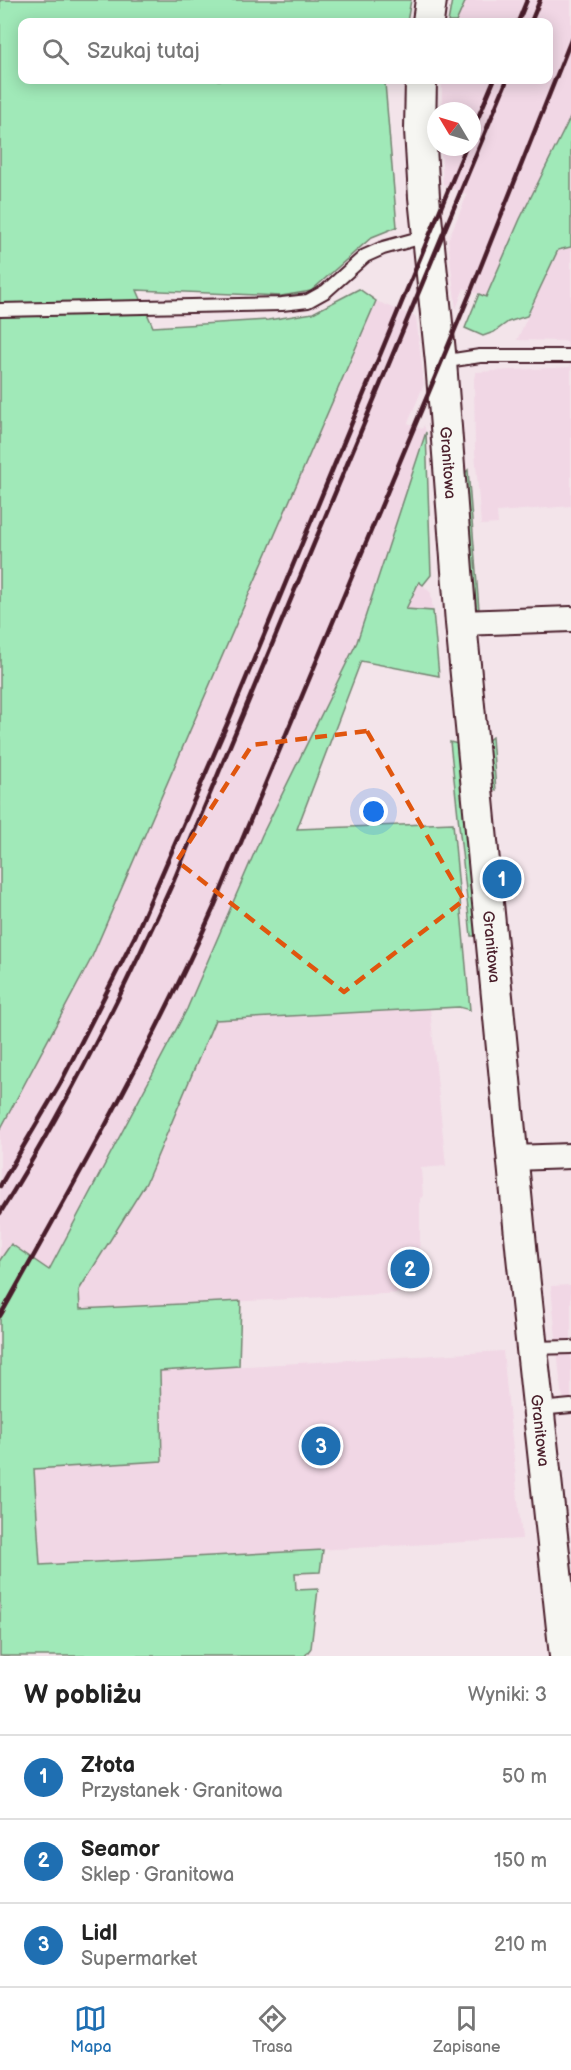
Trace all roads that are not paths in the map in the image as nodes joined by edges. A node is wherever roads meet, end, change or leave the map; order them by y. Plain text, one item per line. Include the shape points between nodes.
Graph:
1 (431, 0) edge
2 (429, 18) edge
3 (422, 84) edge
4 (428, 236) junction
5 (0, 310) edge
6 (571, 356) edge
7 (441, 362) junction
8 (571, 619) edge
9 (461, 623) junction
10 (571, 1156) edge
11 (513, 1158) junction
12 (533, 1348) junction
13 (571, 1350) edge
14 (556, 1407) edge
15 (571, 1414) edge
16 (558, 1544) edge
17 (565, 1656) edge

1 - 2 street
3 - 4 street, Granitowa via 420,130
4 - 5 lane via 365,256 326,291 308,301
4 - 7 street, Granitowa
6 - 7 lane via 480,356
7 - 9 street, Granitowa
8 - 9 street
9 - 11 street, Granitowa
10 - 11 street
11 - 12 street, Granitowa
12 - 13 lane
12 - 14 street, Granitowa
14 - 15 lane
14 - 16 street, Granitowa
16 - 17 street, Granitowa

